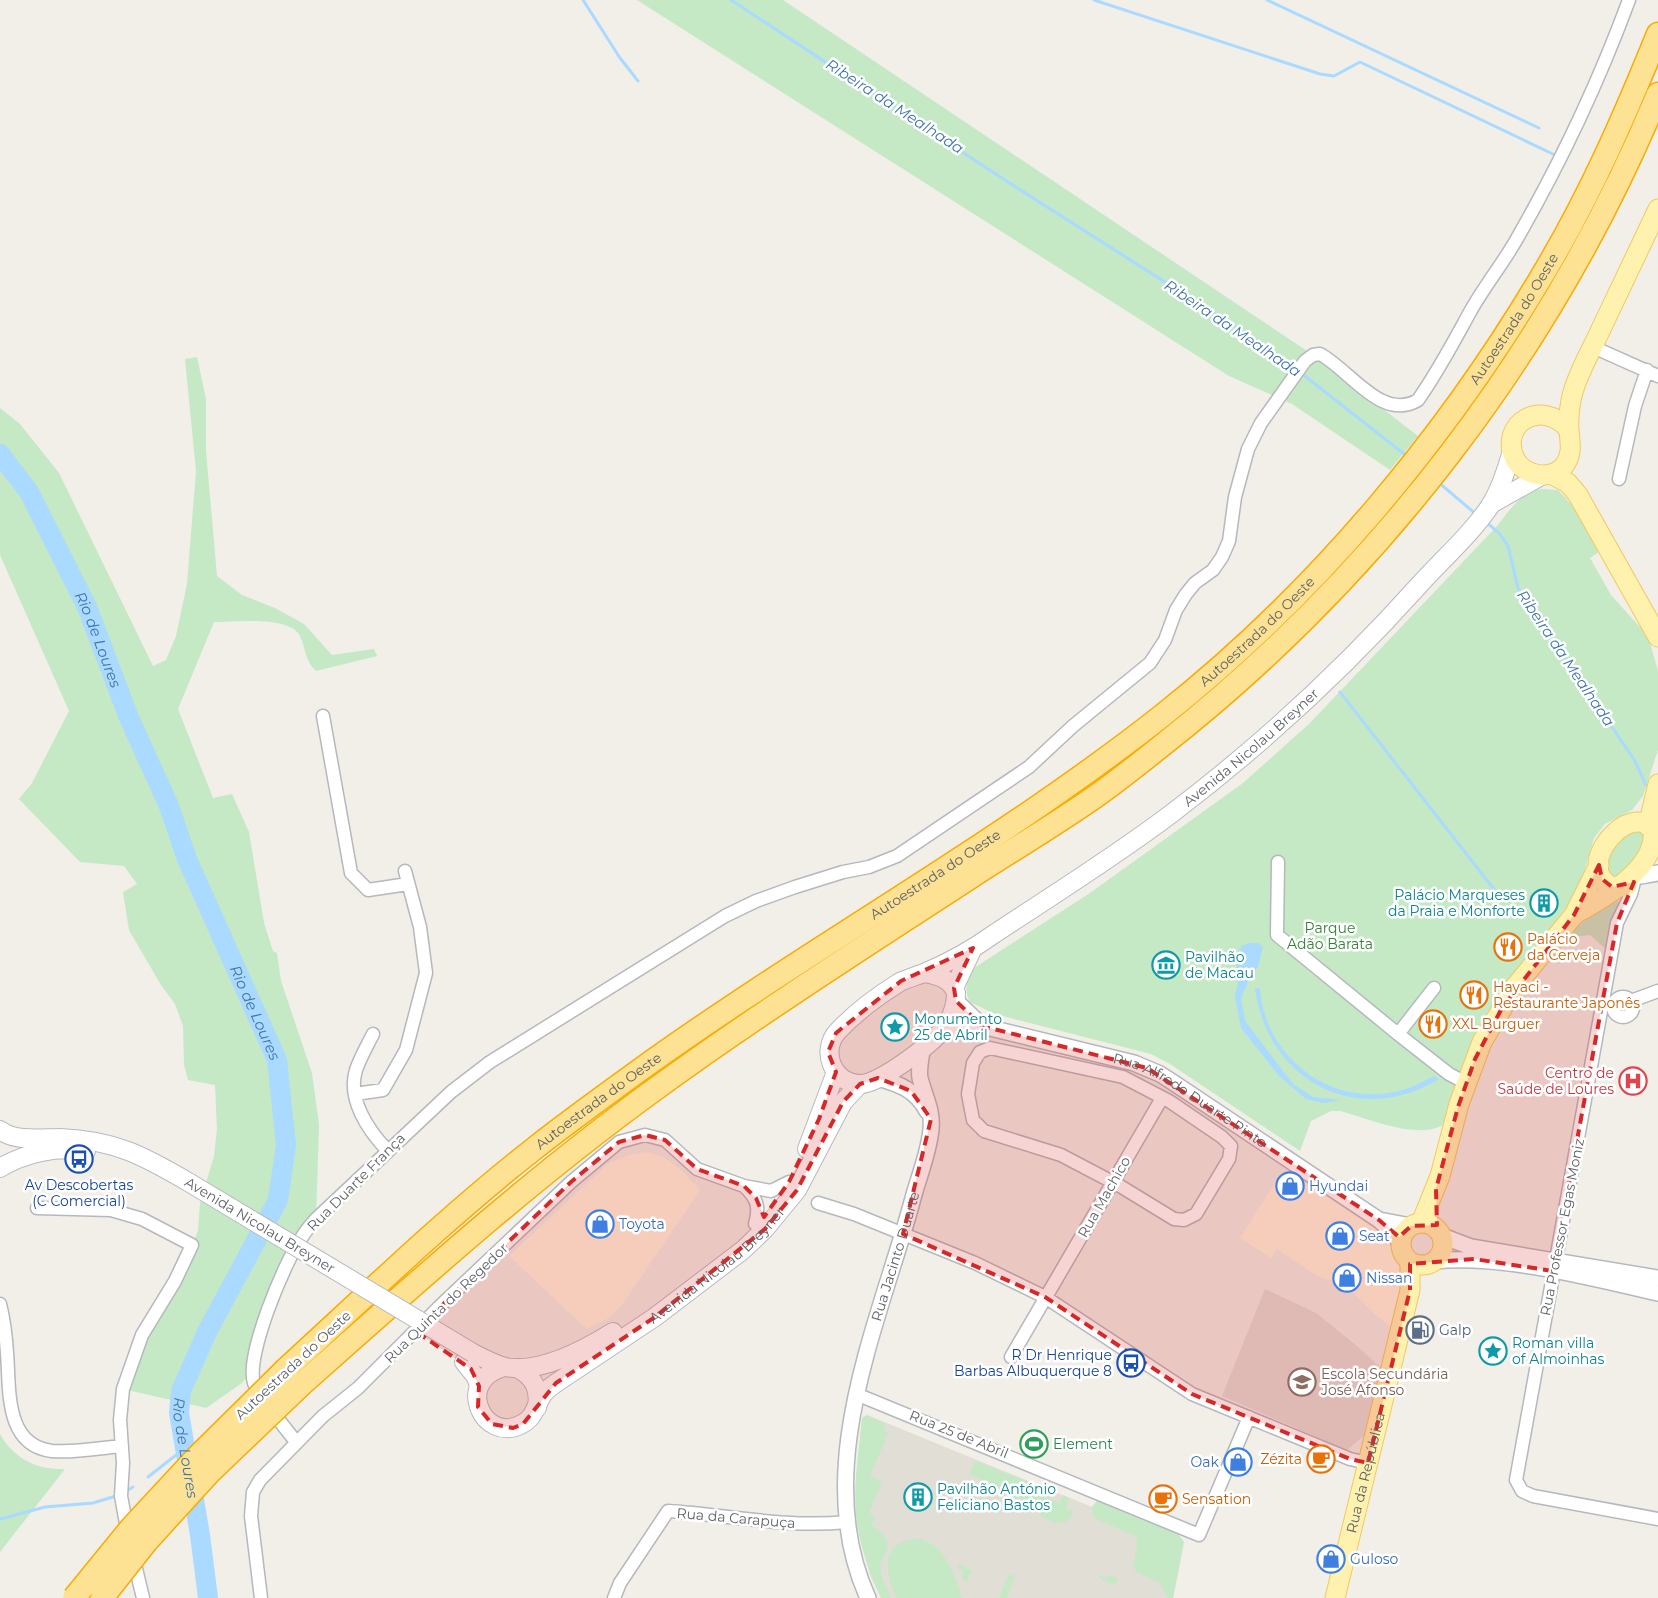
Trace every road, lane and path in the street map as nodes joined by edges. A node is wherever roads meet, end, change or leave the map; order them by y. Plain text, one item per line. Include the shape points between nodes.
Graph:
1 (1629, 0) edge
2 (1658, 34) edge
3 (1658, 94) edge
4 (1658, 208) edge
5 (1593, 347) junction
6 (1652, 373) edge
7 (1572, 392) junction
8 (1549, 415) junction
9 (1569, 430) junction
10 (1512, 451) junction
11 (1570, 452) junction
12 (1547, 474) junction
13 (1619, 479) dead end
14 (1578, 495) junction
15 (1491, 504) junction
16 (1658, 636) edge
17 (323, 716) dead end
18 (1658, 785) edge
19 (1649, 831) edge
20 (1278, 862) dead end
21 (1598, 865) junction
22 (404, 871) dead end
23 (1640, 879) edge
24 (408, 884) junction
25 (1574, 915) junction
26 (973, 948) junction
27 (924, 973) junction
28 (1608, 979) junction
29 (1434, 988) dead end
30 (1658, 991) edge
31 (955, 994) junction
32 (982, 1026) junction
33 (940, 1033) junction
34 (373, 1034) dead end
35 (1398, 1034) junction
36 (922, 1048) junction
37 (836, 1072) junction
38 (878, 1078) junction
39 (860, 1084) junction
40 (1466, 1084) junction
41 (355, 1094) junction
42 (1162, 1098) junction
43 (931, 1119) junction
44 (0, 1130) edge
45 (387, 1150) junction
46 (0, 1168) edge
47 (789, 1182) junction
48 (1112, 1182) junction
49 (744, 1186) junction
50 (188, 1188) junction
51 (818, 1203) dead end
52 (37, 1208) dead end
53 (1379, 1220) junction
54 (755, 1224) junction
55 (1428, 1228) junction
56 (902, 1234) junction
57 (1405, 1254) junction
58 (1432, 1263) junction
59 (1554, 1266) junction
60 (1658, 1278) edge
61 (1410, 1290) junction
62 (1658, 1292) edge
63 (1045, 1297) junction
64 (0, 1304) edge
65 (1011, 1357) dead end
66 (469, 1358) junction
67 (511, 1367) junction
68 (294, 1376) junction
69 (479, 1386) junction
70 (856, 1394) junction
71 (537, 1408) junction
72 (1249, 1417) junction
73 (296, 1442) junction
74 (122, 1446) junction
75 (1368, 1462) junction
76 (1658, 1519) edge
77 (847, 1522) junction
78 (74, 1598) edge
79 (102, 1598) edge
80 (143, 1598) edge
81 (261, 1598) edge
82 (614, 1598) edge
83 (868, 1598) edge
84 (1335, 1598) edge

1 - 45 street, Rua Duarte França via 1591,93 1538,201 1418,400 1409,406 1391,406 1320,354 1312,354 1261,423 1248,449 1235,497 1229,540 1222,557 1213,570 1186,594 1165,640 1150,663 1029,766 897,856 756,901 725,916 490,1062 451,1092
2 - 68 highway, Autoestrada do Oeste via 1627,110 1550,264 1504,337 1430,442 1331,560 1236,652 1165,714 991,837 762,985 533,1150 443,1226
3 - 68 highway, Autoestrada do Oeste via 1627,164 1561,290 1492,399 1421,491 1334,590 1253,669 1101,793 827,971 655,1089 555,1165
4 - 5 main road
5 - 6 street
5 - 7 main road
6 - 13 street
7 - 8 main road
7 - 9 main road
8 - 9 main road
8 - 10 main road via 1530,416 1521,422 1513,435
9 - 11 main road
10 - 12 main road via 1523,468
10 - 15 main road, Avenida Nicolau Breyner via 1505,476
11 - 12 main road via 1562,468
11 - 14 main road
12 - 14 main road via 1568,483
12 - 15 main road, Avenida Nicolau Breyner
14 - 16 main road
15 - 26 main road, Avenida Nicolau Breyner via 1369,641 1323,687 1261,741 1168,816
17 - 24 street via 351,873 368,890
18 - 19 main road
19 - 21 main road via 1621,828 1607,840
19 - 23 main road via 1656,845 1652,861
20 - 35 street via 1277,935
21 - 23 main road via 1606,884 1619,887
21 - 25 main road
22 - 24 street
23 - 25 main road
23 - 28 street, Rua Professor Egas Moniz via 1617,923
24 - 41 street via 420,927 426,973 418,1009 406,1050 383,1090
25 - 40 main road via 1515,987 1482,1042
26 - 27 main road, Avenida Nicolau Breyner
26 - 31 main road
27 - 31 main road via 936,975
27 - 37 main road, Avenida Nicolau Breyner via 891,988 836,1033 828,1052
28 - 30 street via 1626,999
28 - 59 street, Rua Professor Egas Moniz
29 - 35 street
31 - 32 street, Rua Alfredo Duarte Pinto
31 - 33 main road via 953,1011
32 - 33 street, Rua Alfredo Duarte Pinto
32 - 53 street, Rua Alfredo Duarte Pinto via 1134,1064 1160,1074
33 - 36 main road, Avenida Nicolau Breyner
34 - 41 street via 356,1071
35 - 40 street
36 - 38 main road, Avenida Nicolau Breyner
36 - 43 street, Rua Jacinto Duarte via 920,1078 928,1098
37 - 39 main road via 850,1082
37 - 47 main road, Avenida Nicolau Breyner via 819,1119
38 - 39 main road, Avenida Nicolau Breyner
38 - 43 street via 911,1091 921,1100
39 - 71 main road, Avenida Nicolau Breyner via 843,1102 796,1190 765,1230 655,1317 556,1383 544,1393
40 - 55 main road
41 - 45 street via 362,1116
42 - 48 street, Rua Machico
42 - 48 street via 1222,1137 1231,1146 1229,1159 1196,1214 1184,1220 1174,1219
42 - 48 street via 1123,1077 990,1048 980,1052 973,1063 968,1094 973,1120 984,1131 1061,1156
43 - 56 street, Rua Jacinto Duarte
44 - 50 main road, Avenida Nicolau Breyner via 17,1137 82,1139 113,1145 146,1157
45 - 73 street, Rua Duarte França via 316,1218 301,1238 278,1283 265,1319 251,1372 254,1385
46 - 50 main road, Avenida Nicolau Breyner via 33,1154 82,1150 111,1155
47 - 49 street, Rua Quinta do Regedor via 771,1191
47 - 54 main road, Avenida Nicolau Breyner
48 - 63 street, Rua Machico
49 - 54 street via 758,1203
49 - 73 street, Rua Quinta do Regedor via 697,1169 665,1140 645,1134 619,1142 571,1182 358,1388 322,1416
50 - 66 main road, Avenida Nicolau Breyner
51 - 56 street
52 - 74 street via 111,1210 142,1219 192,1245 175,1281 142,1335 123,1389
53 - 55 street, Rua Alfredo Duarte Pinto
53 - 57 street, Rua Alfredo Duarte Pinto via 1395,1234
54 - 67 main road, Avenida Nicolau Breyner via 692,1278 603,1338 548,1363
55 - 57 main road via 1405,1231
55 - 58 main road via 1443,1252
55 - 59 street, Rua Alfredo Duarte Pinto via 1471,1247
56 - 63 street via 975,1263
56 - 70 street, Rua Jacinto Duarte via 865,1350
57 - 58 main road via 1423,1266
57 - 61 main road, Rua da República
58 - 59 street via 1474,1259
58 - 61 main road, Rua da República
59 - 60 street
59 - 62 street
59 - 76 street, Rua Professor Egas Moniz via 1516,1471 1518,1486 1533,1496
61 - 75 main road, Rua da República
63 - 65 street, Rua Machico
63 - 72 street via 1192,1394
64 - 74 street via 12,1413 20,1433 31,1443 50,1450
66 - 67 main road, Avenida Nicolau Breyner
66 - 69 main road, Avenida Nicolau Breyner
67 - 69 main road, Avenida Nicolau Breyner via 489,1373
67 - 71 main road, Avenida Nicolau Breyner via 533,1380 537,1388
68 - 78 highway, Autoestrada do Oeste, bridge via 195,1459 131,1528
68 - 79 highway, Autoestrada do Oeste, bridge via 147,1541
69 - 71 main road, Avenida Nicolau Breyner via 478,1407 484,1417 502,1428 518,1426
70 - 72 street, Rua 25 de Abril via 1199,1535
70 - 77 street, Rua Jacinto Duarte via 847,1466
72 - 75 street via 1350,1459
73 - 81 street, Rua Quinta do Regedor via 252,1492 251,1516
74 - 80 street via 121,1496
75 - 84 main road, Rua da República
77 - 82 street, Rua da Carapuça via 814,1525 668,1511 620,1583
77 - 83 street, Rua Jacinto Duarte via 855,1565

